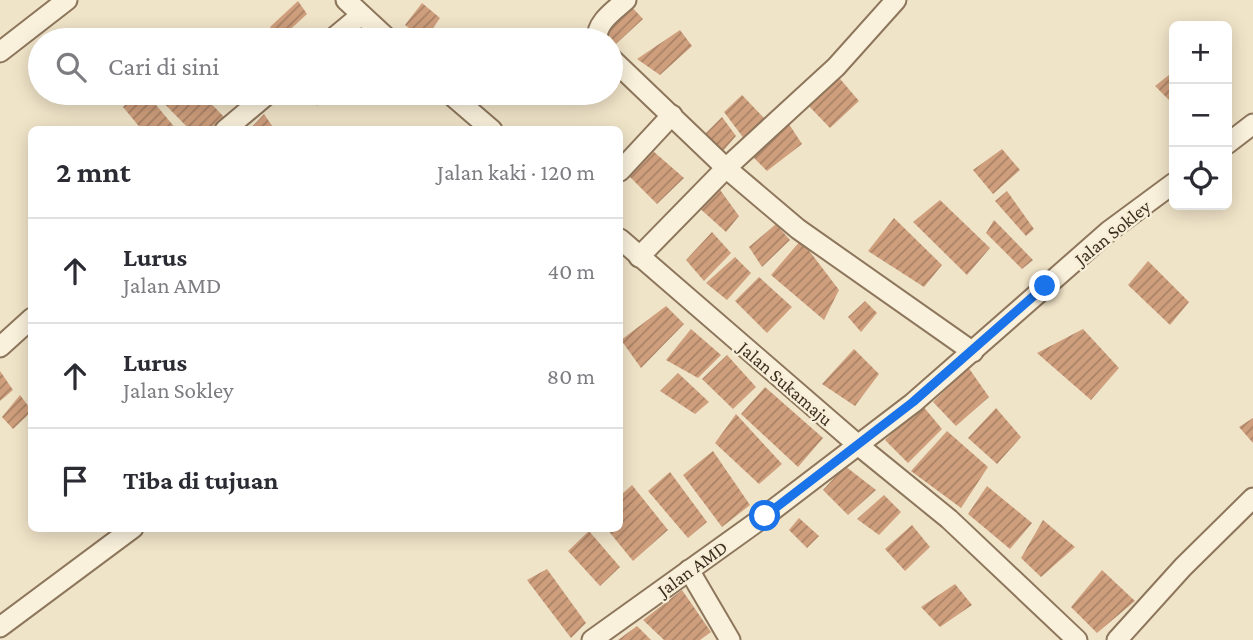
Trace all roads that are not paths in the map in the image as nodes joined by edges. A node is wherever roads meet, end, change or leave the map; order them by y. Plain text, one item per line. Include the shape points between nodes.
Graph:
1 (67, 0) edge
2 (346, 0) edge
3 (626, 0) edge
4 (896, 0) edge
5 (361, 15) junction
6 (31, 28) edge
7 (345, 28) edge
8 (376, 28) edge
9 (599, 28) edge
10 (28, 30) edge
11 (0, 52) edge
12 (623, 69) edge
13 (255, 105) edge
14 (463, 105) edge
15 (672, 115) junction
16 (1253, 124) edge
17 (230, 126) edge
18 (487, 126) edge
19 (1232, 140) edge
20 (623, 167) edge
21 (726, 168) junction
22 (1169, 187) edge
23 (623, 242) edge
24 (639, 257) junction
25 (28, 321) edge
26 (0, 346) edge
27 (973, 352) junction
28 (858, 445) junction
29 (1253, 498) edge
30 (129, 532) edge
31 (689, 570) junction
32 (0, 627) edge
33 (592, 640) edge
34 (730, 640) edge
35 (1077, 640) edge
36 (1117, 640) edge

1 - 6 street
2 - 5 street
3 - 9 street
4 - 21 street via 836,67
5 - 7 street
5 - 8 street
10 - 11 street
12 - 15 street
13 - 17 street
14 - 18 street
15 - 20 street
15 - 21 street
16 - 19 street
21 - 24 street
21 - 27 street via 831,253
22 - 27 street, Jalan Sokley via 1109,231
23 - 24 street, Jalan Sukamaju
24 - 28 street, Jalan Sukamaju
25 - 26 street
27 - 28 street, Jalan Sokley
28 - 31 street, Jalan AMD
28 - 35 street, Jalan Sukamaju via 949,519
29 - 36 street
30 - 32 street
31 - 33 street, Jalan AMD
31 - 34 street

